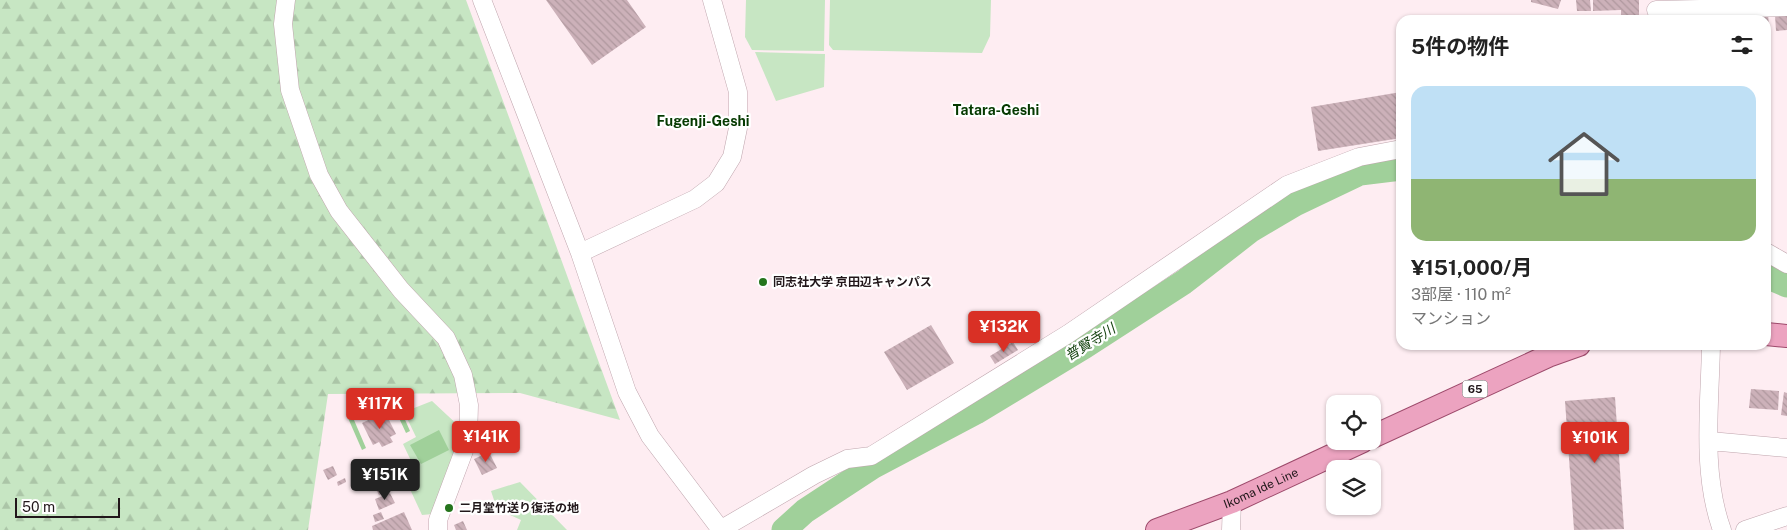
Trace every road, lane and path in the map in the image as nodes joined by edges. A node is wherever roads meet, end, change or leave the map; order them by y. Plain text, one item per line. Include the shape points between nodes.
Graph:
1 (286, 0) edge
2 (482, 0) edge
3 (712, 0) edge
4 (1787, 7) edge
5 (1654, 10) edge
6 (1396, 150) edge
7 (580, 253) junction
8 (1771, 255) edge
9 (1787, 264) edge
10 (1771, 334) edge
11 (1787, 336) edge
12 (1565, 350) edge
13 (1711, 350) edge
14 (1381, 433) edge
15 (1710, 441) junction
16 (1787, 448) edge
17 (1344, 450) edge
18 (1232, 502) junction
19 (1787, 516) edge
20 (438, 530) edge
21 (720, 530) edge
22 (1157, 530) edge
23 (1231, 530) edge
24 (1722, 530) edge
25 (1745, 530) edge

1 - 20 street via 283,24 290,90 319,175 338,211 401,290 446,338 463,375 469,405 468,440 438,520
2 - 7 street
3 - 7 street via 738,92 738,128 732,157 716,183 694,199
4 - 5 street
6 - 21 street via 1359,157 1287,185 1068,334 880,451 871,456 847,459
7 - 21 street via 627,392 650,436
8 - 9 street
10 - 11 main road
12 - 14 main road, 65
13 - 15 street
15 - 16 street
15 - 24 street via 1710,480
17 - 18 main road, Ikoma Ide Line
18 - 22 main road, Ikoma Ide Line
18 - 23 street
19 - 25 street

